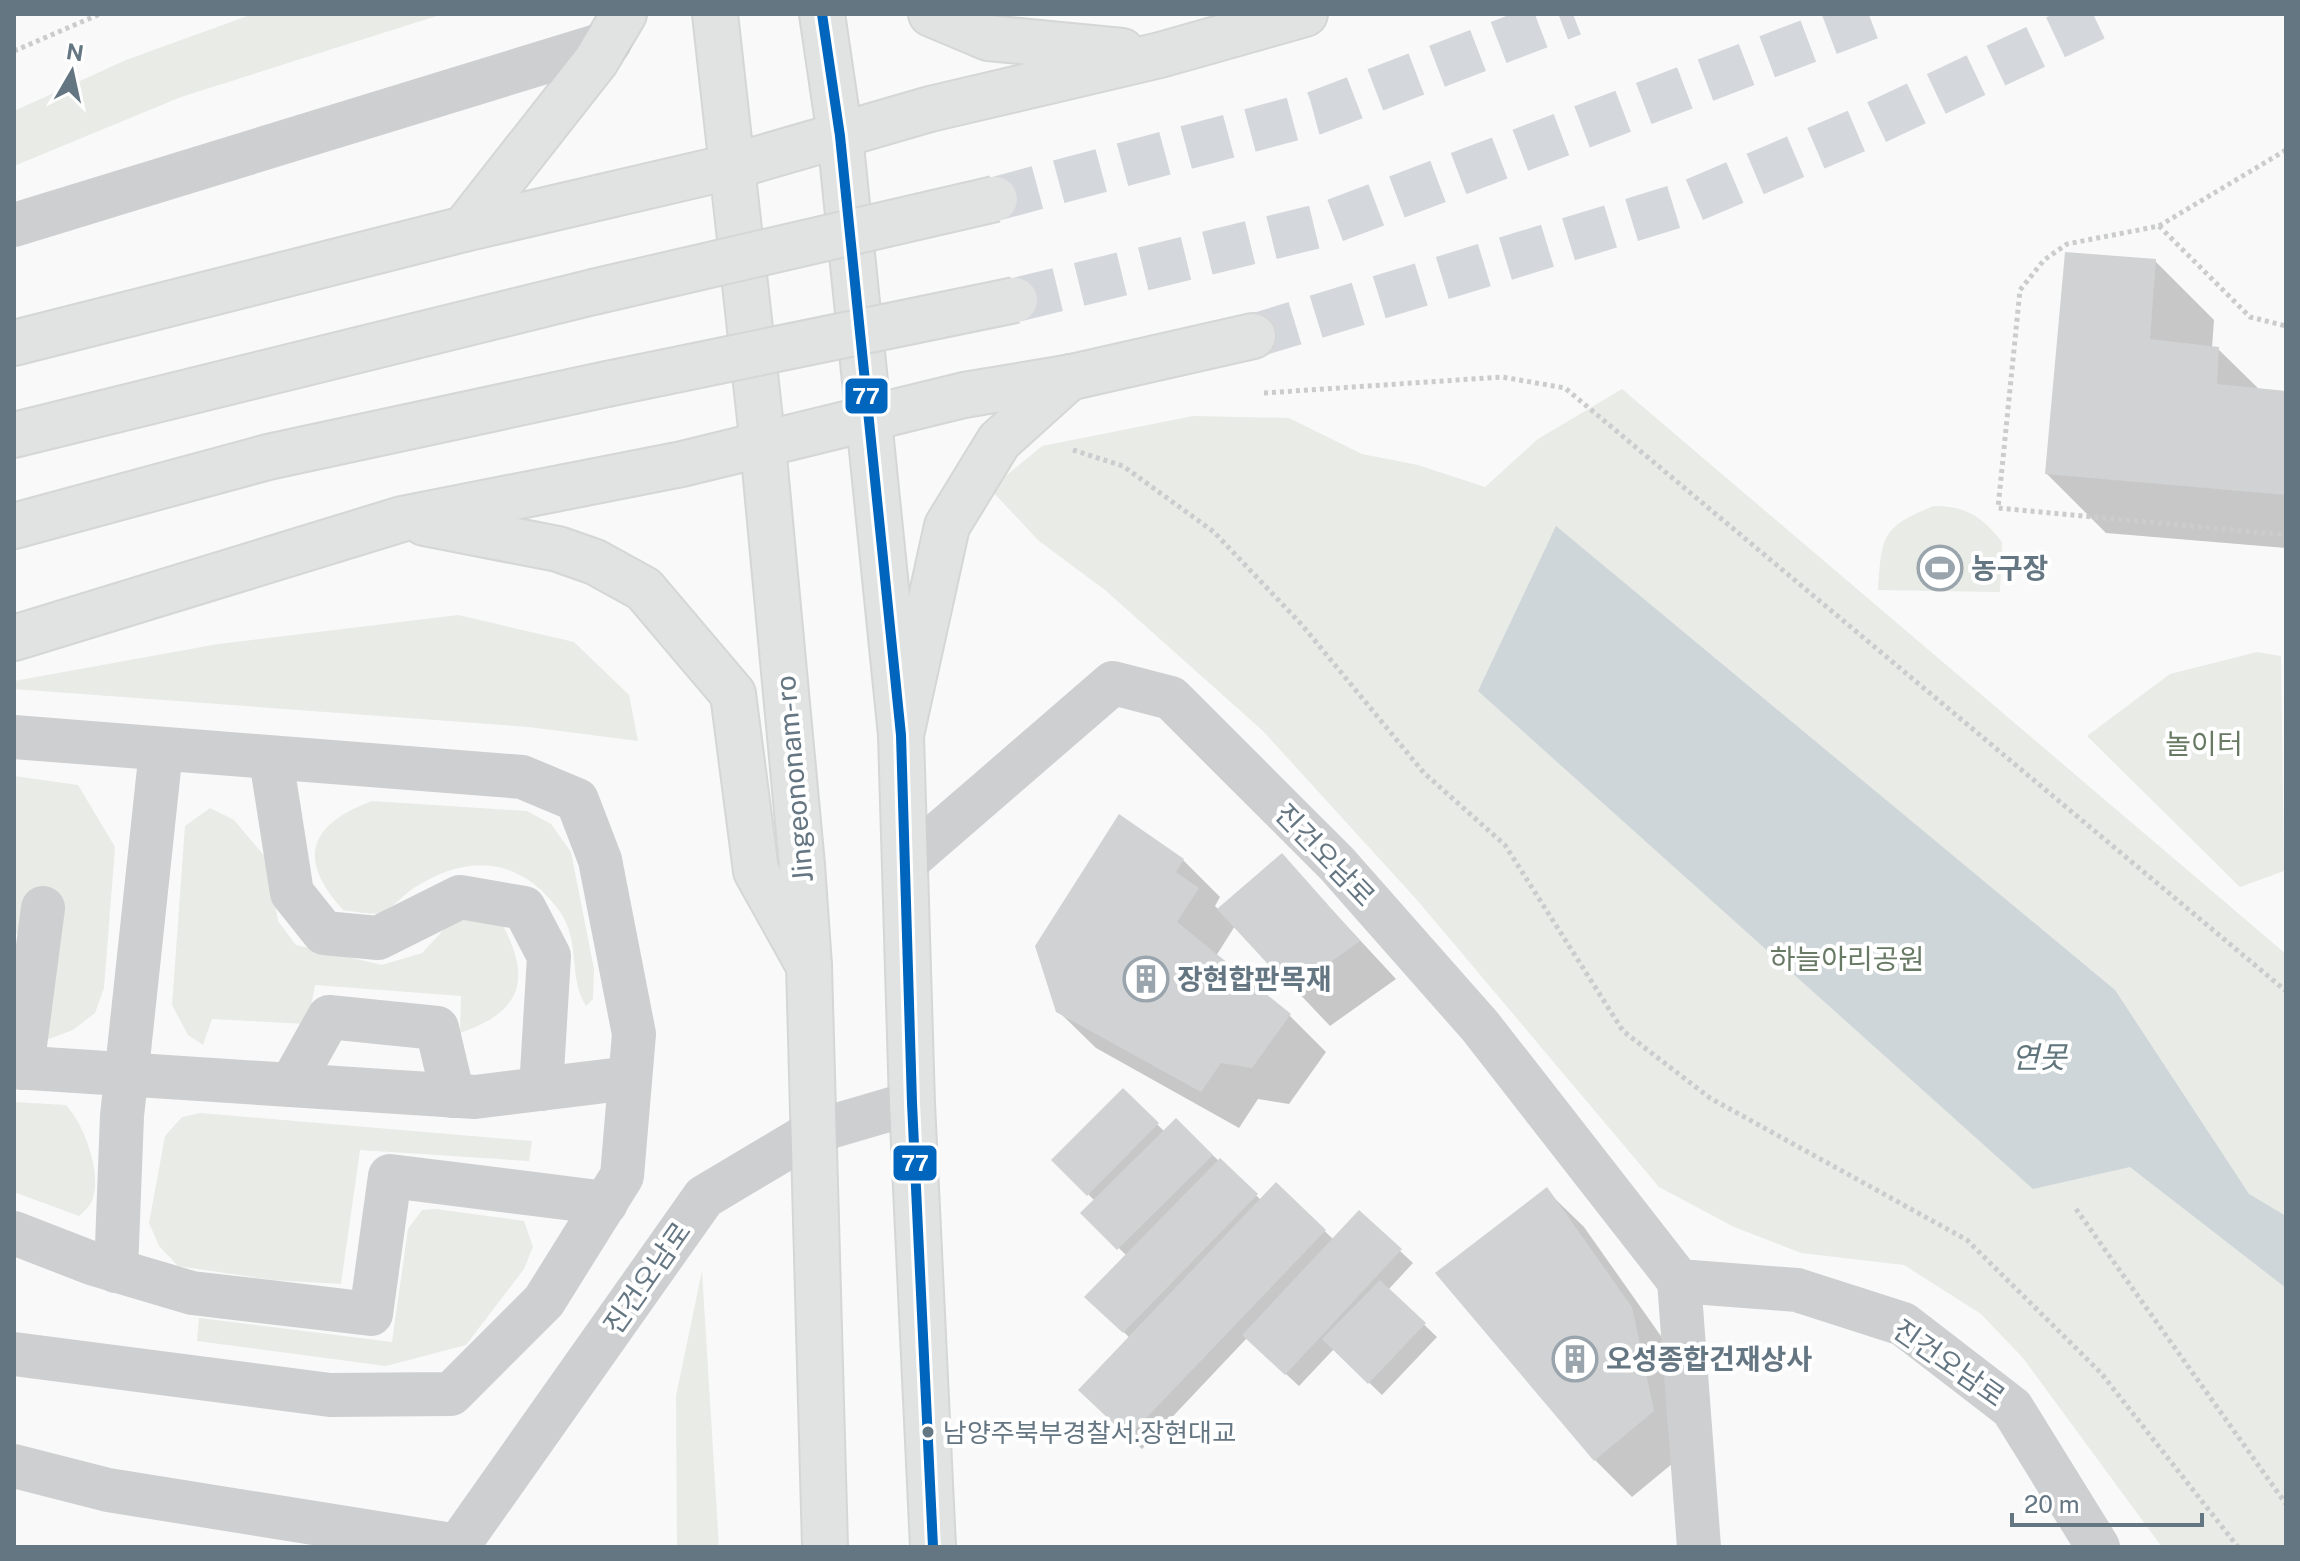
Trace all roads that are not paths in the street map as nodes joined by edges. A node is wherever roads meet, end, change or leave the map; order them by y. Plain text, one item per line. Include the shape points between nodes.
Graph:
1 (715, 14) edge
2 (822, 14) edge
3 (931, 14) edge
4 (1305, 14) edge
5 (617, 28) edge
6 (1160, 55) junction
7 (840, 136) junction
8 (734, 166) junction
9 (995, 199) tunnel mouth
10 (14, 225) edge
11 (464, 229) junction
12 (1015, 300) tunnel mouth
13 (1253, 336) tunnel mouth
14 (14, 343) edge
15 (1072, 377) junction
16 (867, 419) junction
17 (14, 435) edge
18 (763, 446) junction
19 (402, 519) junction
20 (14, 526) edge
21 (14, 638) edge
22 (901, 735) junction
23 (14, 737) edge
24 (161, 750) junction
25 (271, 759) junction
26 (906, 862) junction
27 (43, 908) dead end
28 (25, 949) edge
29 (809, 966) junction
30 (18, 1067) edge
31 (126, 1075) junction
32 (630, 1078) junction
33 (291, 1085) junction
34 (541, 1089) junction
35 (453, 1096) junction
36 (912, 1103) junction
37 (813, 1132) junction
38 (606, 1203) junction
39 (14, 1233) edge
40 (116, 1271) junction
41 (1679, 1281) junction
42 (14, 1354) edge
43 (14, 1466) edge
44 (457, 1546) edge
45 (825, 1547) edge
46 (933, 1547) edge
47 (1699, 1547) edge
48 (2098, 1547) edge

1 - 8 main road, Jingeononam-ro
2 - 7 main road
3 - 6 main road via 988,38
4 - 6 main road
5 - 10 street
5 - 11 main road
6 - 7 main road via 930,109
7 - 8 main road
7 - 16 main road
8 - 11 main road
8 - 18 main road, Jingeononam-ro
9 - 17 main road, bridge
11 - 14 main road
12 - 20 main road, bridge via 268,457
13 - 15 main road
15 - 16 main road via 964,395
15 - 22 main road via 1014,426 979,469 947,526
16 - 18 main road
16 - 22 main road
18 - 19 main road
18 - 29 main road, Jingeononam-ro
19 - 21 main road
19 - 29 main road via 558,549 644,589 733,694 756,871
22 - 26 main road
23 - 24 street
24 - 25 street
24 - 31 street
25 - 32 street via 522,777 577,800 600,860 634,1034
25 - 34 street via 292,893 324,933 378,938 460,897 524,908 549,956
26 - 36 main road
26 - 41 street, 진건오남로 via 1113,683 1171,698 1337,864 1480,1026
27 - 28 street
28 - 30 street
29 - 37 main road, Jingeononam-ro
30 - 31 street
31 - 33 street
31 - 40 street
32 - 34 street
32 - 38 street via 622,1176
33 - 35 street
33 - 35 street via 329,1017 437,1028
34 - 35 street
36 - 37 street, 진건오남로
36 - 46 main road
37 - 44 street, 진건오남로 via 704,1197
37 - 45 main road, Jingeononam-ro
38 - 40 street via 390,1176 371,1314 192,1293
38 - 42 street via 544,1301 451,1394 330,1395
39 - 40 street
41 - 47 street
41 - 48 street, 진건오남로 via 1797,1290 1903,1324 2012,1408
43 - 44 street via 108,1490

